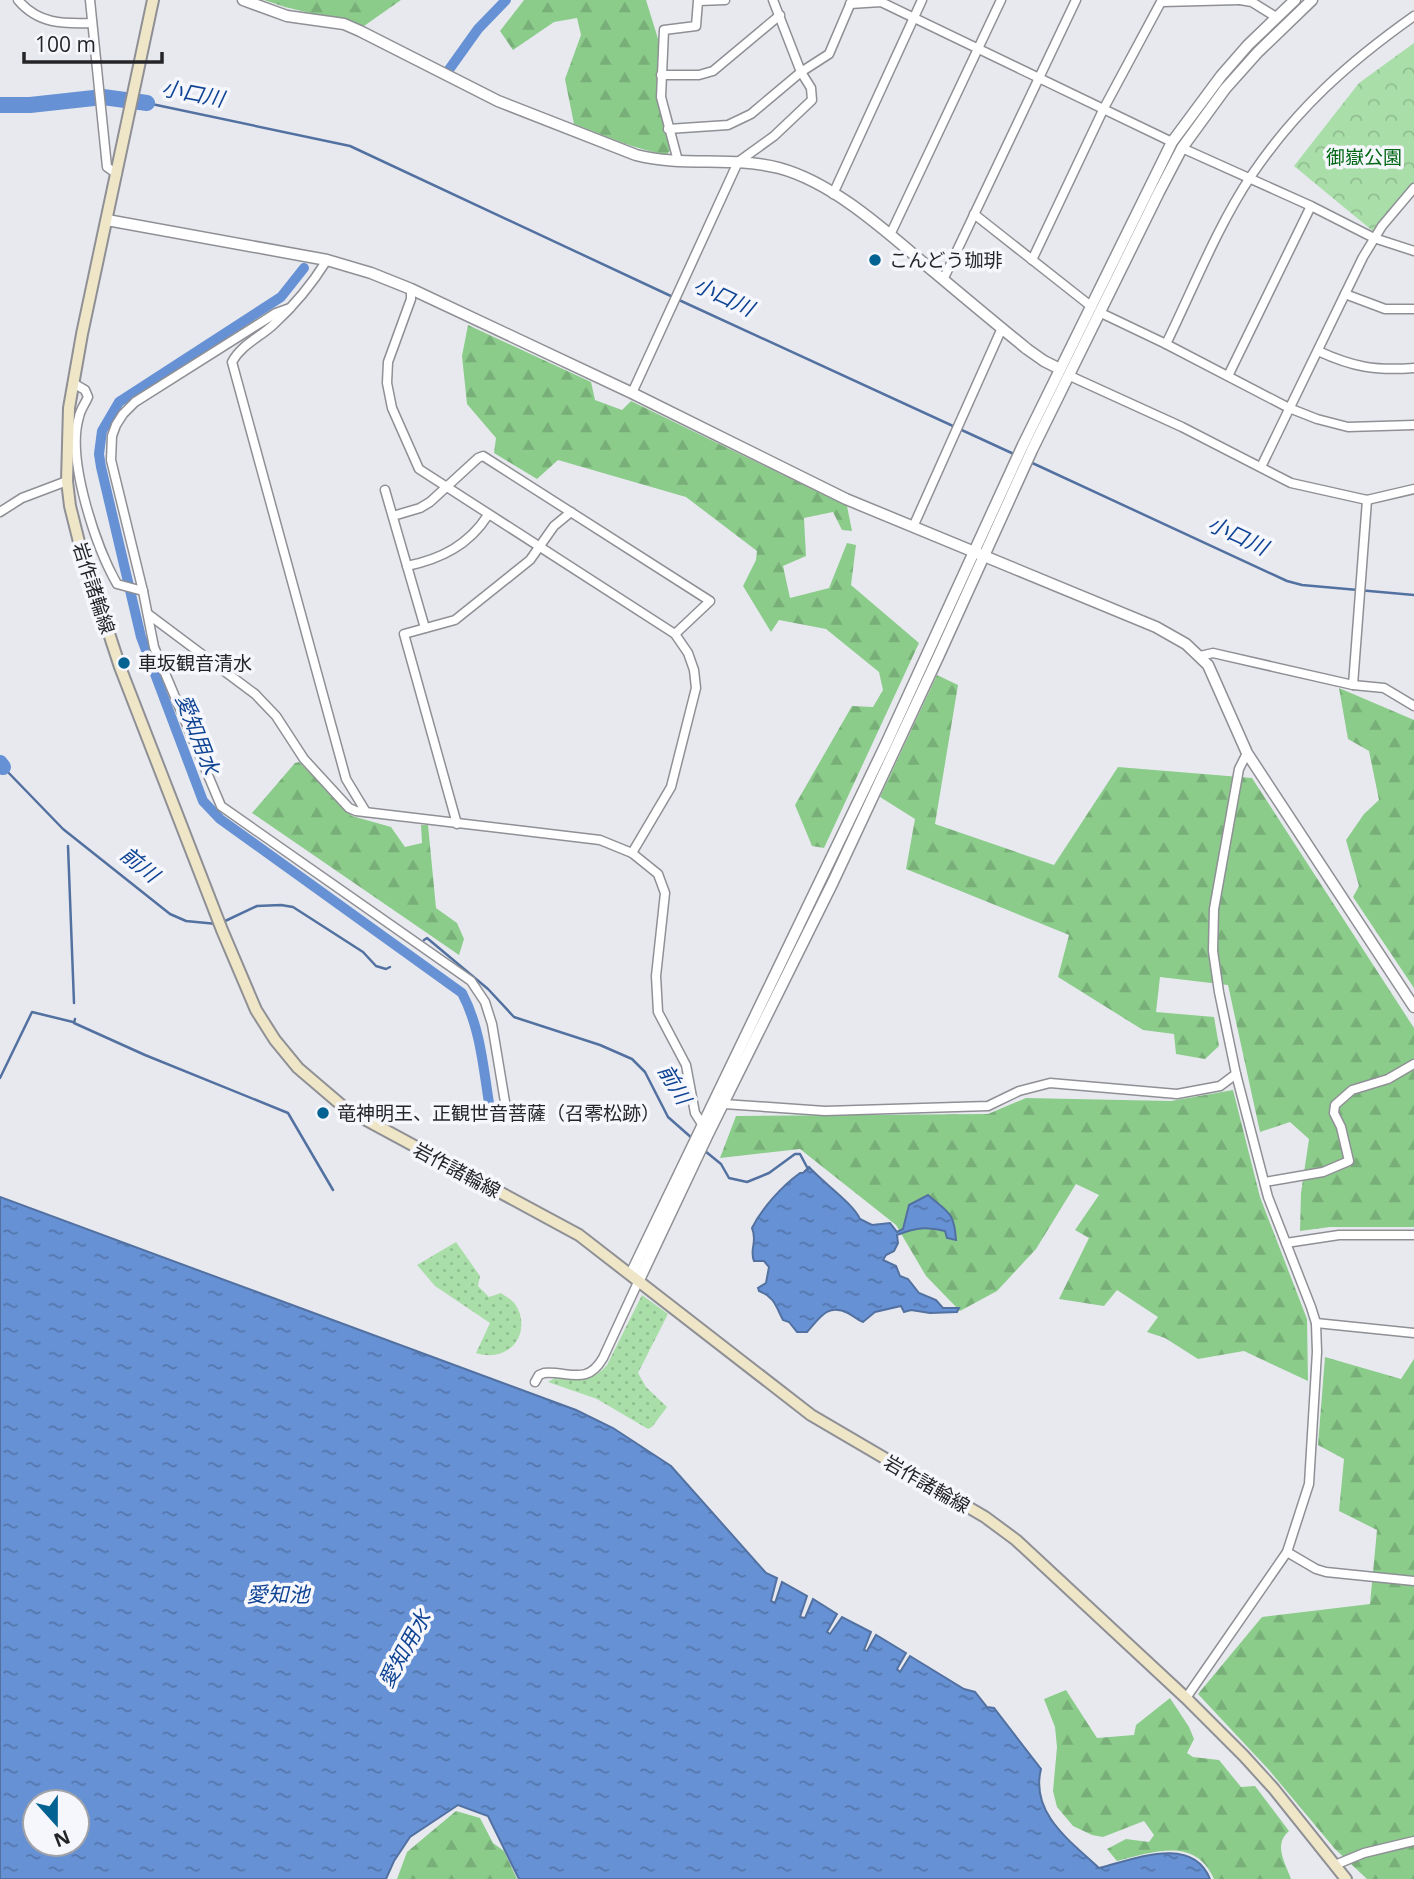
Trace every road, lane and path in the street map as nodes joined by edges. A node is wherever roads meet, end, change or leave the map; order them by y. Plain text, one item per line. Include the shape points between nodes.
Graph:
1 (18, 0) edge
2 (90, 0) edge
3 (153, 0) edge
4 (243, 0) edge
5 (724, 0) edge
6 (773, 0) edge
7 (922, 0) edge
8 (1001, 0) edge
9 (1076, 0) edge
10 (1240, 0) edge
11 (1295, 0) edge
12 (1312, 0) edge
13 (1162, 1) edge
14 (851, 2) edge
15 (780, 15) junction
16 (1414, 16) edge
17 (1276, 18) junction
18 (913, 19) junction
19 (92, 23) junction
20 (977, 50) junction
21 (801, 72) junction
22 (662, 75) junction
23 (1039, 78) junction
24 (1104, 108) junction
25 (668, 129) junction
26 (1172, 142) junction
27 (1182, 148) junction
28 (678, 161) junction
29 (738, 162) junction
30 (117, 174) junction
31 (1250, 178) junction
32 (1414, 188) edge
33 (833, 194) junction
34 (1311, 206) junction
35 (974, 214) junction
36 (107, 220) junction
37 (890, 235) junction
38 (1374, 238) junction
39 (1414, 251) edge
40 (327, 260) junction
41 (1032, 260) junction
42 (943, 280) junction
43 (411, 289) junction
44 (1345, 294) junction
45 (290, 308) junction
46 (1414, 309) edge
47 (1096, 310) junction
48 (1002, 328) junction
49 (1166, 344) junction
50 (1318, 351) junction
51 (1414, 368) edge
52 (1060, 369) junction
53 (1070, 376) junction
54 (1228, 376) junction
55 (73, 383) junction
56 (632, 393) junction
57 (1289, 408) junction
58 (1414, 425) edge
59 (1028, 447) junction
60 (1261, 467) junction
61 (67, 481) junction
62 (444, 486) junction
63 (1414, 489) edge
64 (385, 490) dead end
65 (1367, 500) junction
66 (0, 512) edge
67 (571, 512) junction
68 (488, 515) junction
69 (393, 516) junction
70 (913, 527) junction
71 (540, 545) junction
72 (978, 553) junction
73 (407, 566) junction
74 (143, 591) junction
75 (148, 613) junction
76 (425, 628) junction
77 (675, 634) junction
78 (1200, 656) junction
79 (1353, 685) junction
80 (1414, 706) edge
81 (1247, 752) junction
82 (366, 812) junction
83 (457, 824) junction
84 (632, 853) junction
85 (1414, 1007) edge
86 (1414, 1064) edge
87 (1236, 1073) junction
88 (505, 1102) dead end
89 (724, 1104) junction
90 (702, 1124) junction
91 (1265, 1182) junction
92 (1414, 1234) edge
93 (1286, 1243) junction
94 (635, 1277) junction
95 (1316, 1323) junction
96 (1414, 1333) edge
97 (535, 1382) dead end
98 (1287, 1552) junction
99 (1414, 1581) edge
100 (1186, 1698) junction
101 (1414, 1841) edge
102 (1335, 1865) junction
103 (1346, 1879) edge

1 - 19 street via 28,12 46,19
2 - 19 street
3 - 30 main road, 岩作諸輪線
4 - 28 street via 287,16 344,24 498,101 636,155
5 - 22 street via 698,1 696,26 664,30
6 - 15 street
7 - 18 street
8 - 20 street
9 - 23 street
10 - 13 street
10 - 17 street via 1252,2
11 - 17 street
12 - 27 street via 1225,89
13 - 24 street
14 - 18 street via 881,2
14 - 21 street via 829,54
15 - 21 street
15 - 22 street via 713,71
16 - 31 street via 1329,82 1288,125
17 - 26 street via 1221,76
18 - 20 street
18 - 33 street
19 - 30 street via 107,167
20 - 23 street
20 - 37 street
21 - 25 street via 740,120
21 - 29 street via 811,89 811,100
22 - 25 street
23 - 24 street
23 - 35 street
24 - 26 street
24 - 41 street
25 - 28 street
26 - 47 street
27 - 31 street
27 - 47 street
28 - 29 street
29 - 33 street via 802,175
29 - 56 street
30 - 36 main road, 岩作諸輪線
31 - 34 street
31 - 49 street
32 - 38 street
33 - 37 street
34 - 38 street
34 - 54 street
35 - 41 street
35 - 42 street
36 - 40 street
36 - 55 main road, 岩作諸輪線
37 - 42 street
38 - 39 street
38 - 44 street
40 - 43 street
40 - 45 street
41 - 47 street
42 - 48 street
43 - 56 street
43 - 62 street via 388,362 388,396 419,468
44 - 46 street via 1385,309
44 - 50 street
45 - 74 street via 135,402 116,425 111,460
45 - 82 street via 232,362 346,779
47 - 49 street
47 - 52 street
47 - 53 street
48 - 52 street via 1044,362
48 - 70 street
49 - 54 street
50 - 51 street via 1365,368
50 - 57 street
52 - 59 street
53 - 59 street
53 - 60 street
54 - 57 street
55 - 61 main road, 岩作諸輪線
55 - 74 street via 88,397 79,416 77,456 97,541 117,584
56 - 70 street via 846,499
57 - 58 street via 1348,427
57 - 60 street
59 - 72 street
60 - 65 street via 1291,483
61 - 66 street
61 - 94 main road, 岩作諸輪線 via 79,542 120,667 222,930 266,1027 298,1068 330,1097 372,1125 579,1235
62 - 67 street via 483,456
62 - 68 street
62 - 69 street via 420,508
63 - 65 street
64 - 69 street
65 - 79 street
67 - 71 street
67 - 77 street via 710,601
68 - 71 street
68 - 73 street via 455,549
69 - 73 street
70 - 72 street
71 - 76 street via 530,560 455,620
71 - 77 street
72 - 78 street via 1156,628
72 - 89 street via 939,655
72 - 90 street
73 - 76 street
74 - 75 street
75 - 82 street via 255,694 304,759 349,808
75 - 88 street via 154,647 221,806 471,981 492,1024
76 - 83 street via 404,634
77 - 84 street via 688,653 696,688 671,787
78 - 79 street via 1213,653
78 - 81 street via 1214,675
79 - 80 street via 1384,688
81 - 85 street
81 - 87 street via 1239,769 1214,909 1213,951
82 - 83 street
83 - 84 street via 600,840
84 - 90 street via 658,874 665,893 657,1005 686,1065 695,1113
86 - 91 street via 1388,1079 1352,1090 1335,1105 1349,1161 1323,1172
87 - 89 street via 1220,1086 1177,1094 1050,1083 988,1106 825,1111
87 - 91 street
89 - 94 street
90 - 94 street
91 - 93 street
92 - 93 street via 1339,1235
93 - 95 street
94 - 97 street via 596,1370 581,1376 544,1373
94 - 100 main road, 岩作諸輪線 via 811,1415 1016,1540
95 - 96 street
95 - 98 street via 1309,1484
98 - 99 street via 1325,1572
98 - 100 street
100 - 102 main road, 岩作諸輪線 via 1274,1789
101 - 102 street
102 - 103 main road, 岩作諸輪線

